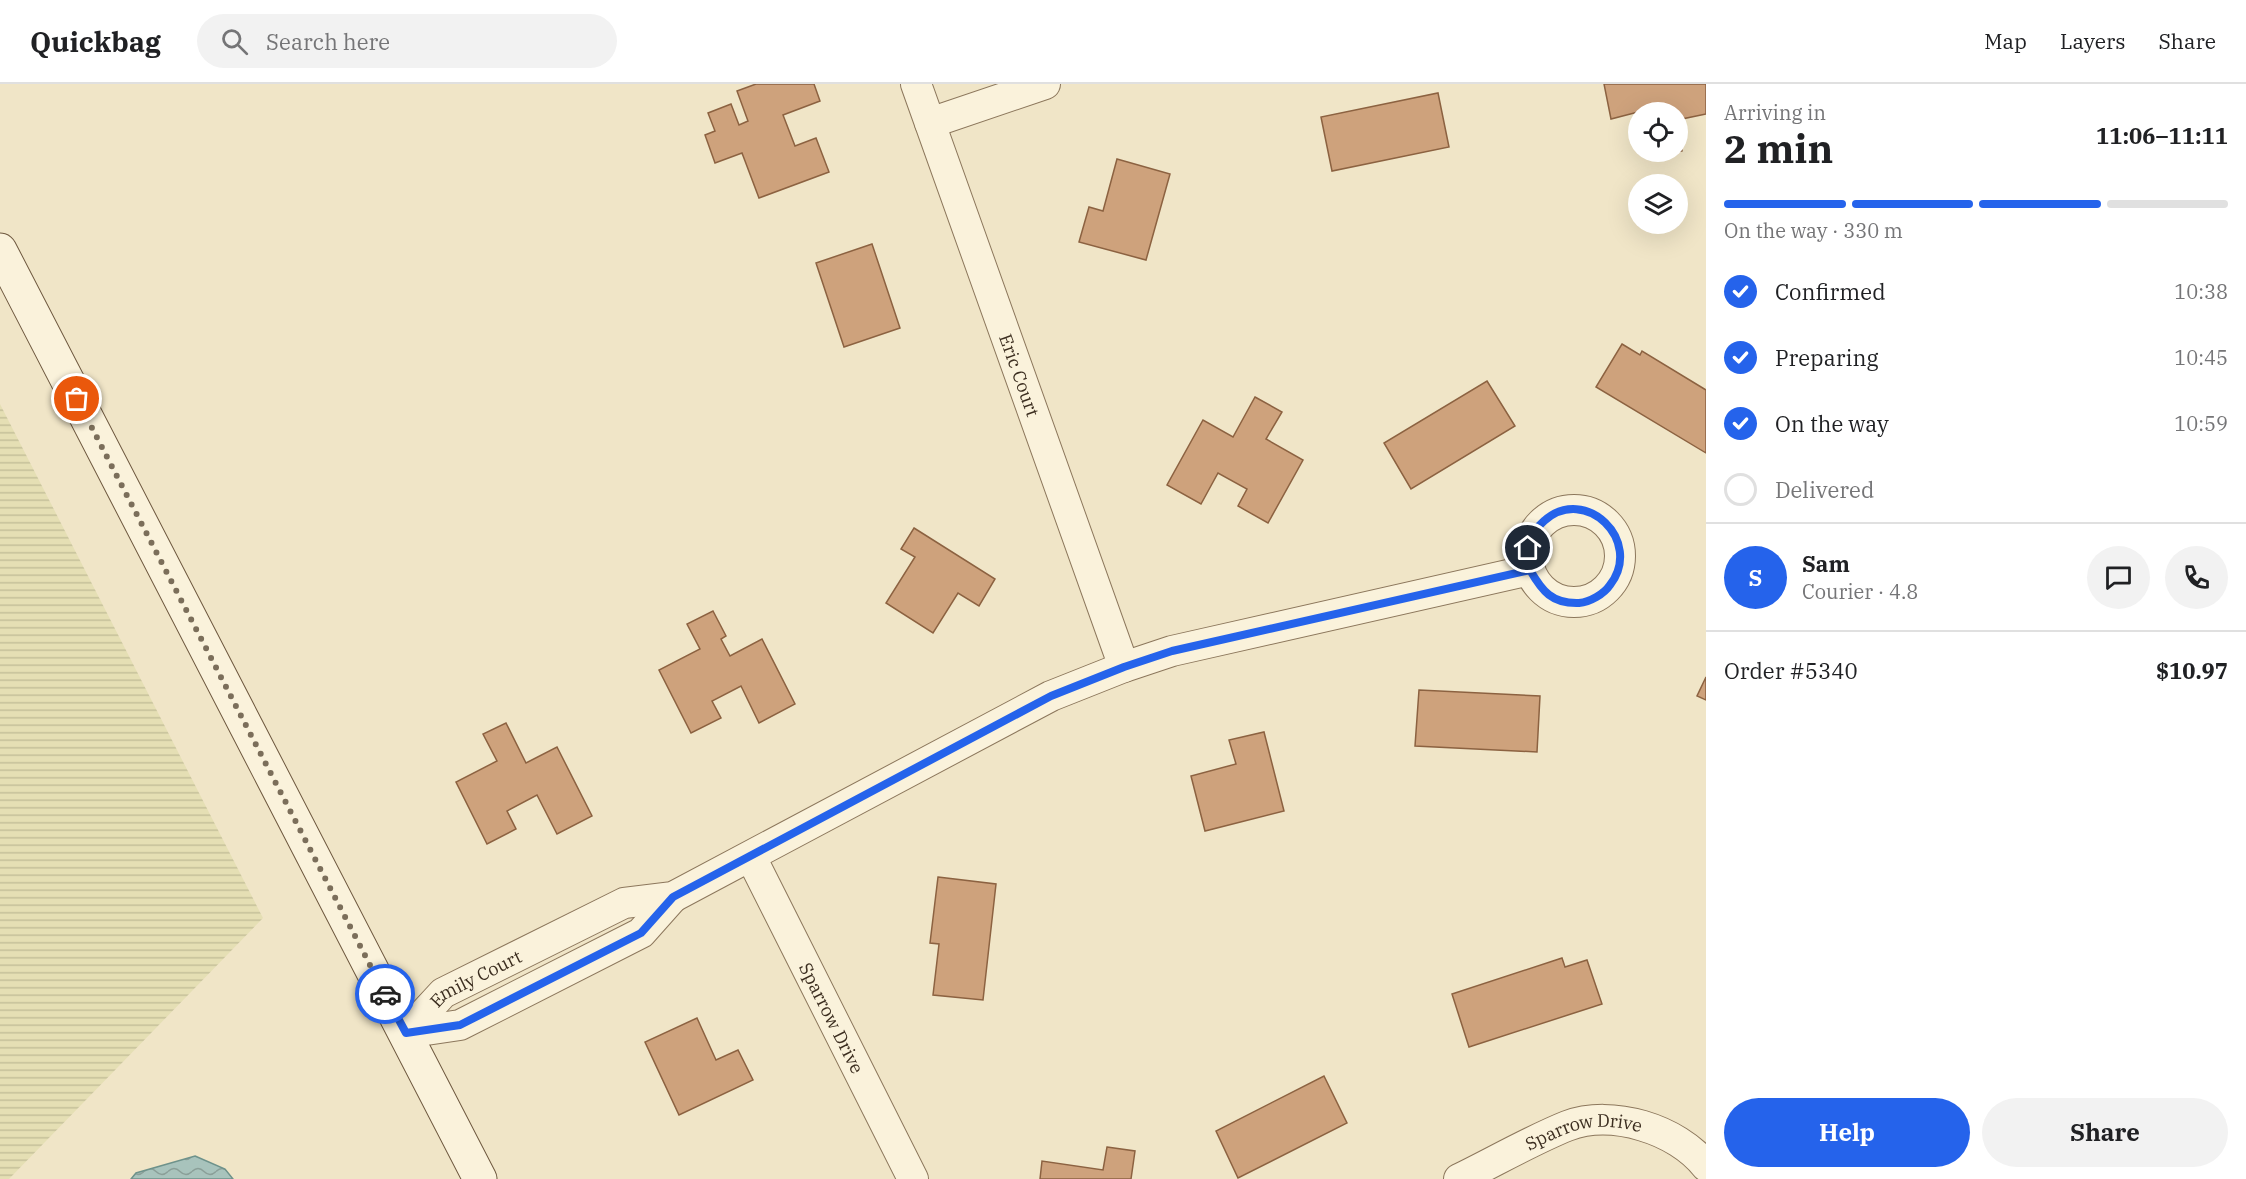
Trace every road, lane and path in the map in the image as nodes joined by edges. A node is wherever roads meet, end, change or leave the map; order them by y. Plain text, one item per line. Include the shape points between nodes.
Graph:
1 (916, 84) edge
2 (1045, 84) edge
3 (930, 123) junction
4 (0, 250) edge
5 (1530, 570) dead end
6 (1124, 667) junction
7 (751, 857) junction
8 (406, 1033) junction
9 (1706, 1166) edge
10 (480, 1179) edge
11 (913, 1179) edge
12 (1459, 1179) edge

1 - 3 street, Eric Court
2 - 3 street
3 - 6 street, Eric Court
4 - 8 main road
5 - 6 street, Emily Court via 1172,651
6 - 7 street, Emily Court via 1051,696
7 - 8 street, Emily Court via 673,897 641,933 460,1025
7 - 11 street, Sparrow Drive
8 - 10 main road
9 - 12 street, Sparrow Drive via 1671,1136 1638,1124 1603,1120 1569,1125

